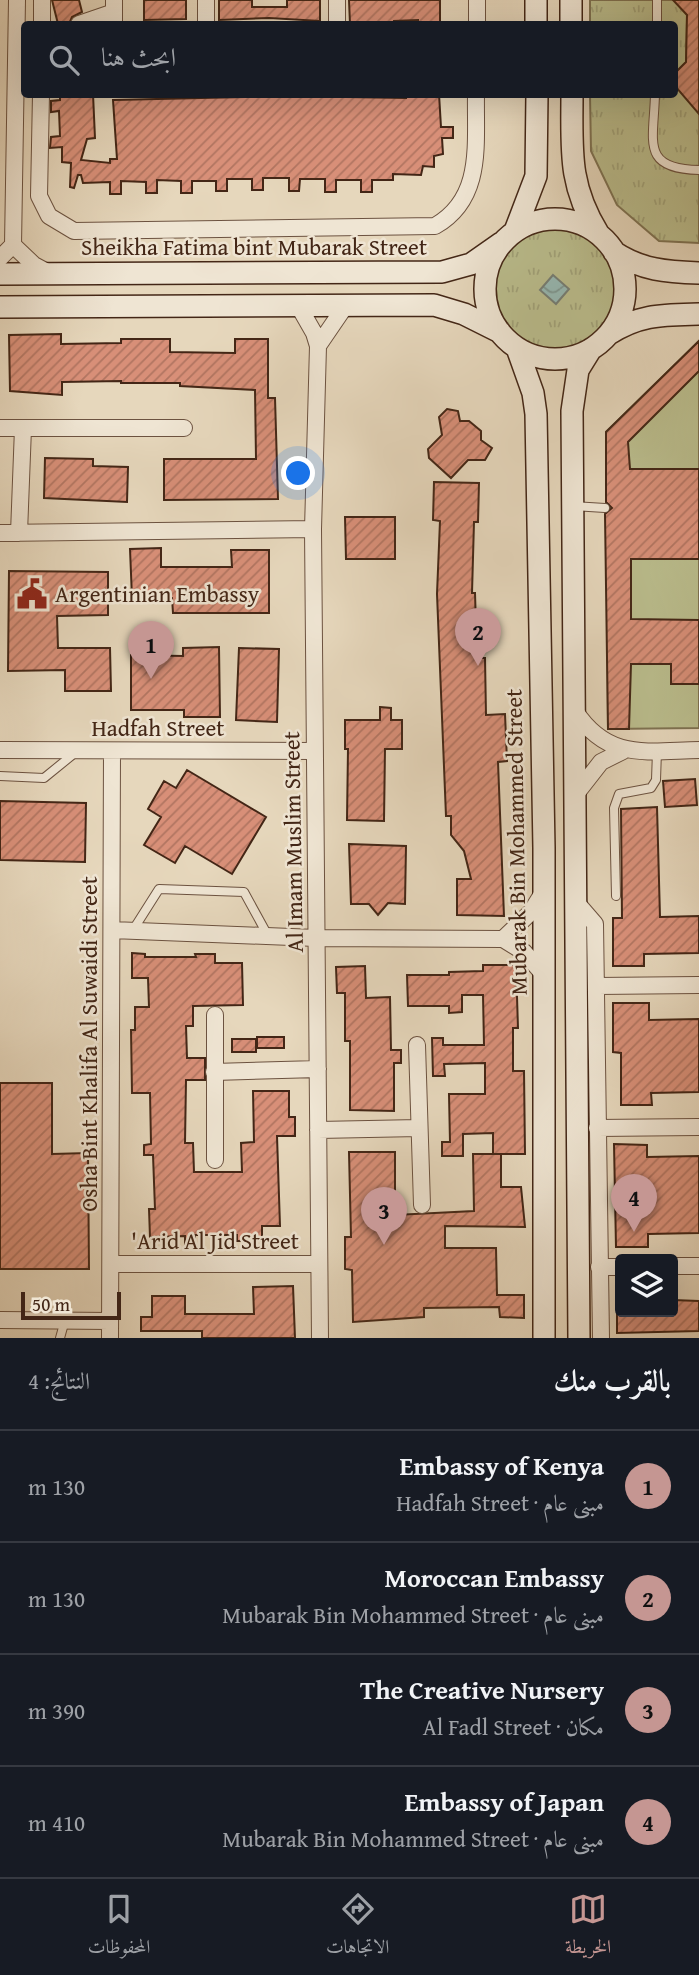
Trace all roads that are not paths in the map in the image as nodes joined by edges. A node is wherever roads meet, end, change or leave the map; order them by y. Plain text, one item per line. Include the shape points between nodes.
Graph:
1 (18, 0) edge
2 (41, 0) edge
3 (206, 0) edge
4 (337, 0) edge
5 (477, 0) edge
6 (536, 0) edge
7 (571, 0) edge
8 (657, 0) edge
9 (114, 12) edge
10 (42, 21) edge
11 (88, 21) edge
12 (206, 21) edge
13 (337, 21) edge
14 (477, 21) edge
15 (536, 21) edge
16 (571, 21) edge
17 (657, 21) edge
18 (0, 28) edge
19 (20, 35) edge
20 (41, 98) edge
21 (476, 98) edge
22 (537, 98) edge
23 (572, 98) edge
24 (655, 98) edge
25 (699, 170) edge
26 (8, 202) edge
27 (599, 235) junction
28 (508, 237) junction
29 (13, 244) junction
30 (614, 252) junction
31 (0, 258) edge
32 (699, 273) edge
33 (0, 274) edge
34 (52, 274) junction
35 (298, 305) junction
36 (345, 306) junction
37 (0, 307) edge
38 (699, 314) edge
39 (499, 332) junction
40 (607, 335) junction
41 (318, 346) junction
42 (517, 348) junction
43 (591, 349) junction
44 (0, 428) edge
45 (23, 428) junction
46 (184, 429) dead end
47 (572, 506) junction
48 (606, 508) dead end
49 (313, 529) junction
50 (0, 533) edge
51 (19, 533) junction
52 (575, 711) junction
53 (0, 750) edge
54 (78, 750) junction
55 (699, 750) edge
56 (112, 751) junction
57 (315, 751) junction
58 (623, 751) junction
59 (657, 751) junction
60 (0, 776) edge
61 (576, 794) junction
62 (544, 890) junction
63 (616, 897) dead end
64 (576, 902) junction
65 (112, 930) junction
66 (133, 930) junction
67 (267, 934) junction
68 (317, 938) junction
69 (503, 939) junction
70 (544, 975) junction
71 (699, 985) edge
72 (597, 986) junction
73 (215, 1015) dead end
74 (417, 1045) dead end
75 (318, 1069) junction
76 (214, 1072) junction
77 (699, 1127) edge
78 (419, 1128) junction
79 (597, 1128) junction
80 (318, 1130) junction
81 (215, 1160) dead end
82 (422, 1205) dead end
83 (111, 1264) junction
84 (320, 1264) junction
85 (678, 1266) edge
86 (699, 1266) edge
87 (599, 1267) junction
88 (615, 1267) edge
89 (0, 1320) edge
90 (65, 1320) junction
91 (110, 1321) junction
92 (60, 1338) edge
93 (110, 1338) edge
94 (320, 1338) edge
95 (544, 1338) edge
96 (579, 1338) edge
97 (601, 1338) edge

1 - 19 street
2 - 10 street
3 - 12 street
4 - 13 street
5 - 14 street
6 - 15 main road
7 - 16 main road
8 - 17 lane
9 - 11 street
18 - 19 street
19 - 26 street
20 - 21 street via 39,196 48,216 74,231 435,226 458,209 473,179
22 - 28 main road via 536,176
23 - 27 main road via 575,183
24 - 25 lane via 654,151 662,164 676,170
26 - 29 street
27 - 28 main road via 580,224 557,219 535,222
27 - 30 main road
28 - 34 main road, Sheikha Fatima bint Mubarak Street via 471,264 442,272
28 - 39 main road via 491,259 485,287 490,315
29 - 31 street
29 - 34 street via 34,265
30 - 32 main road via 632,264
30 - 40 main road via 625,286 620,312
33 - 34 main road, Sheikha Fatima bint Mubarak Street
35 - 36 main road
35 - 37 main road
35 - 41 street, Al Imam Muslim Street
36 - 39 main road via 434,305
36 - 41 street
38 - 40 main road via 629,321
39 - 42 main road
40 - 43 main road
41 - 49 street, Al Imam Muslim Street
42 - 43 main road via 554,359
42 - 62 main road, Mubarak Bin Mohammed Street via 536,414
43 - 47 main road via 578,370 573,392
44 - 45 street
45 - 46 street
45 - 51 street
47 - 48 lane
47 - 52 main road
49 - 51 street
49 - 57 street, Al Imam Muslim Street
50 - 51 street
52 - 58 street via 594,735
52 - 61 main road
53 - 54 street, Hadfah Street
54 - 56 street, Hadfah Street
54 - 60 lane via 44,778
55 - 59 street
56 - 57 street, Hadfah Street
56 - 65 street, Osha Bint Khalifa Al Suwaidi Street
57 - 68 street, Al Imam Muslim Street
58 - 59 street
58 - 61 street via 601,762
59 - 63 lane via 656,780 651,788 617,796
61 - 64 main road
62 - 69 street via 531,912
62 - 70 main road, Mubarak Bin Mohammed Street
64 - 72 street via 595,924
64 - 96 main road
65 - 66 street
65 - 83 street, Osha Bint Khalifa Al Suwaidi Street
66 - 67 street
66 - 67 lane via 159,889 244,892
67 - 68 street
68 - 69 street
68 - 75 street, Al Imam Muslim Street
69 - 70 street via 524,952
70 - 95 main road, Mubarak Bin Mohammed Street
71 - 72 street
72 - 79 street
73 - 76 street
74 - 78 street
75 - 76 street
75 - 80 street, Al Imam Muslim Street
76 - 81 street
77 - 79 street
78 - 80 street
78 - 82 street
79 - 87 street
80 - 84 street, Al Imam Muslim Street
83 - 84 street, 'Arid Al Jid Street
83 - 91 street, Osha Bint Khalifa Al Suwaidi Street
84 - 94 street, Al Imam Muslim Street
85 - 86 street
87 - 88 street
87 - 97 street
89 - 90 street
90 - 91 street
90 - 92 lane
91 - 93 street, Osha Bint Khalifa Al Suwaidi Street

